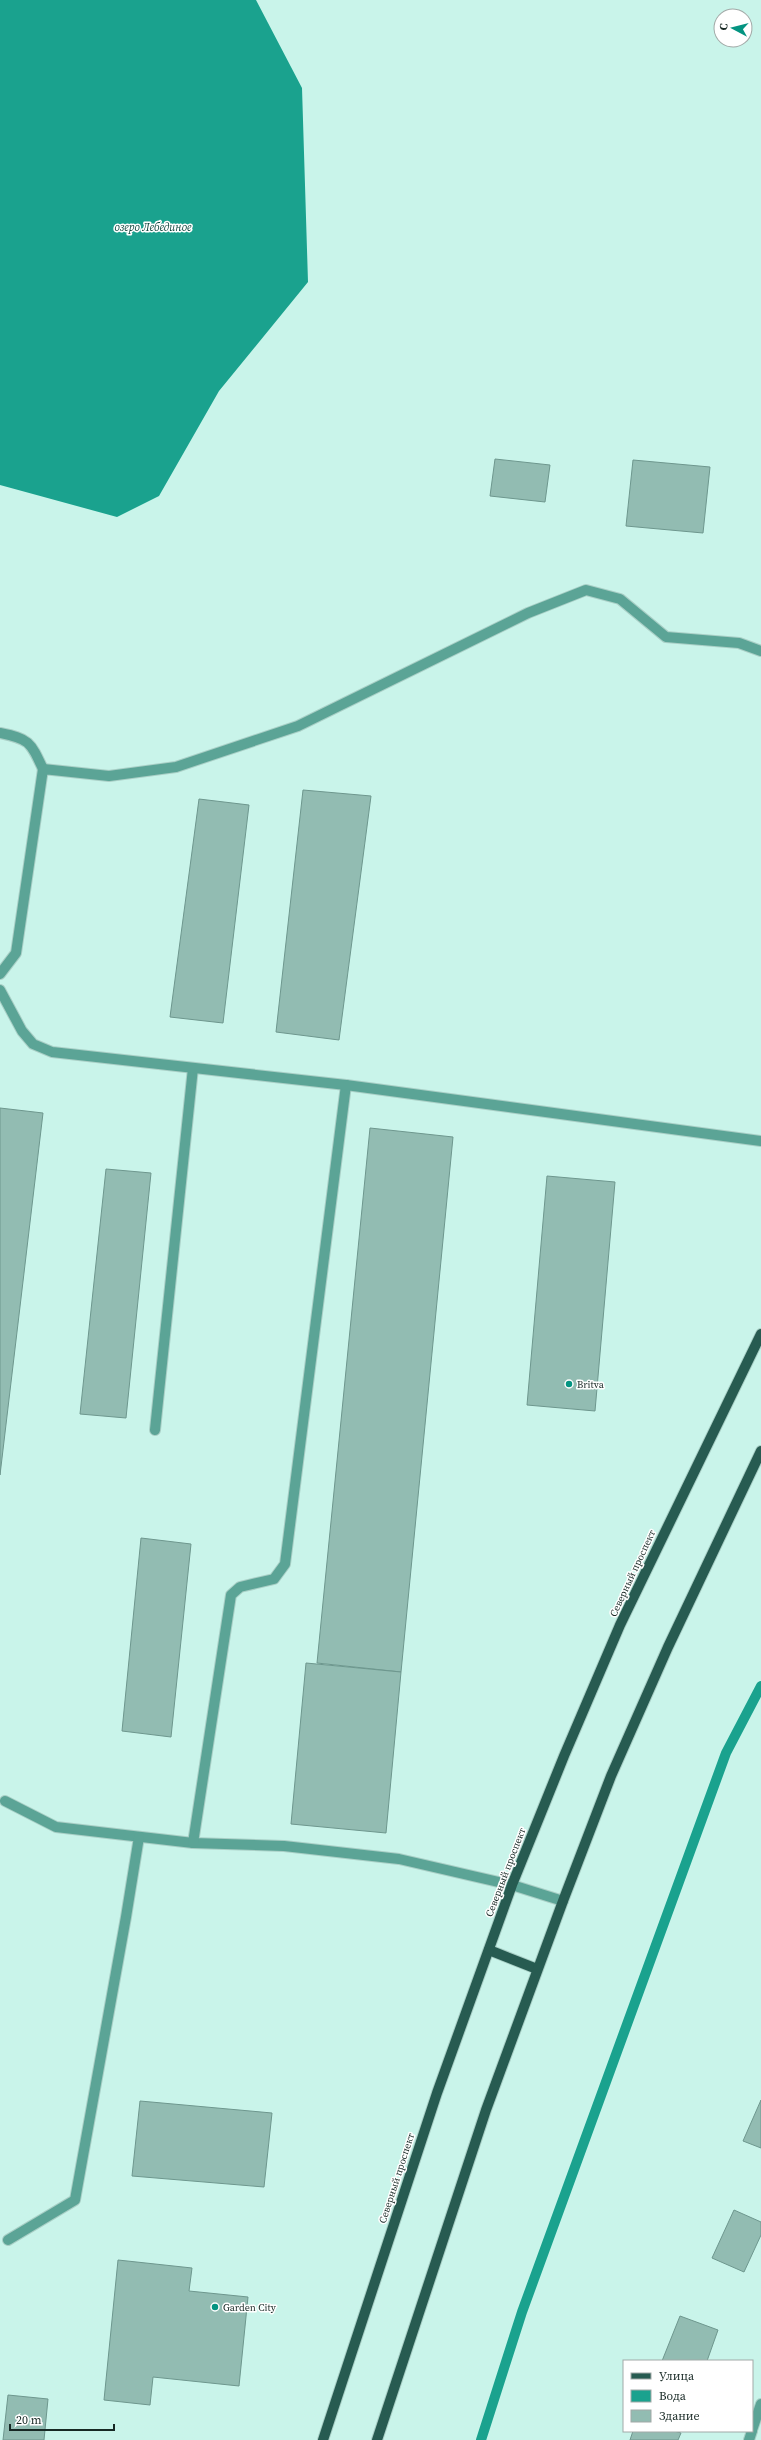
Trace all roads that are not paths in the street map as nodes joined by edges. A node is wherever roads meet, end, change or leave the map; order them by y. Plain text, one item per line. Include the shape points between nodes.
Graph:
1 (761, 651) edge
2 (0, 733) edge
3 (42, 769) junction
4 (0, 974) edge
5 (0, 990) edge
6 (193, 1068) junction
7 (346, 1085) junction
8 (761, 1141) edge
9 (761, 1334) edge
10 (155, 1430) dead end
11 (761, 1451) edge
12 (5, 1800) dead end
13 (139, 1837) junction
14 (193, 1843) junction
15 (512, 1885) junction
16 (563, 1901) junction
17 (489, 1950) junction
18 (538, 1969) junction
19 (8, 2240) dead end
20 (761, 2404) edge
21 (753, 2427) edge
22 (323, 2440) edge
23 (378, 2440) edge

1 - 3 street via 739,643 666,637 620,599 586,590 528,612 298,726 176,767 109,776
2 - 3 street via 24,738 35,751
3 - 4 street via 16,953
5 - 6 street via 22,1031 33,1044 52,1052
6 - 7 street
6 - 10 street
7 - 8 street
7 - 14 street via 285,1564 274,1579 240,1587 231,1595
9 - 15 main road, Северный проспект via 620,1625
11 - 16 main road via 611,1776
12 - 13 street via 56,1827
13 - 14 street
13 - 19 street via 75,2200
14 - 15 street via 284,1846 399,1859
15 - 16 street
15 - 17 main road, Северный проспект
16 - 18 main road
17 - 18 main road
17 - 22 main road, Северный проспект via 437,2093
18 - 23 main road via 486,2110
20 - 21 street

